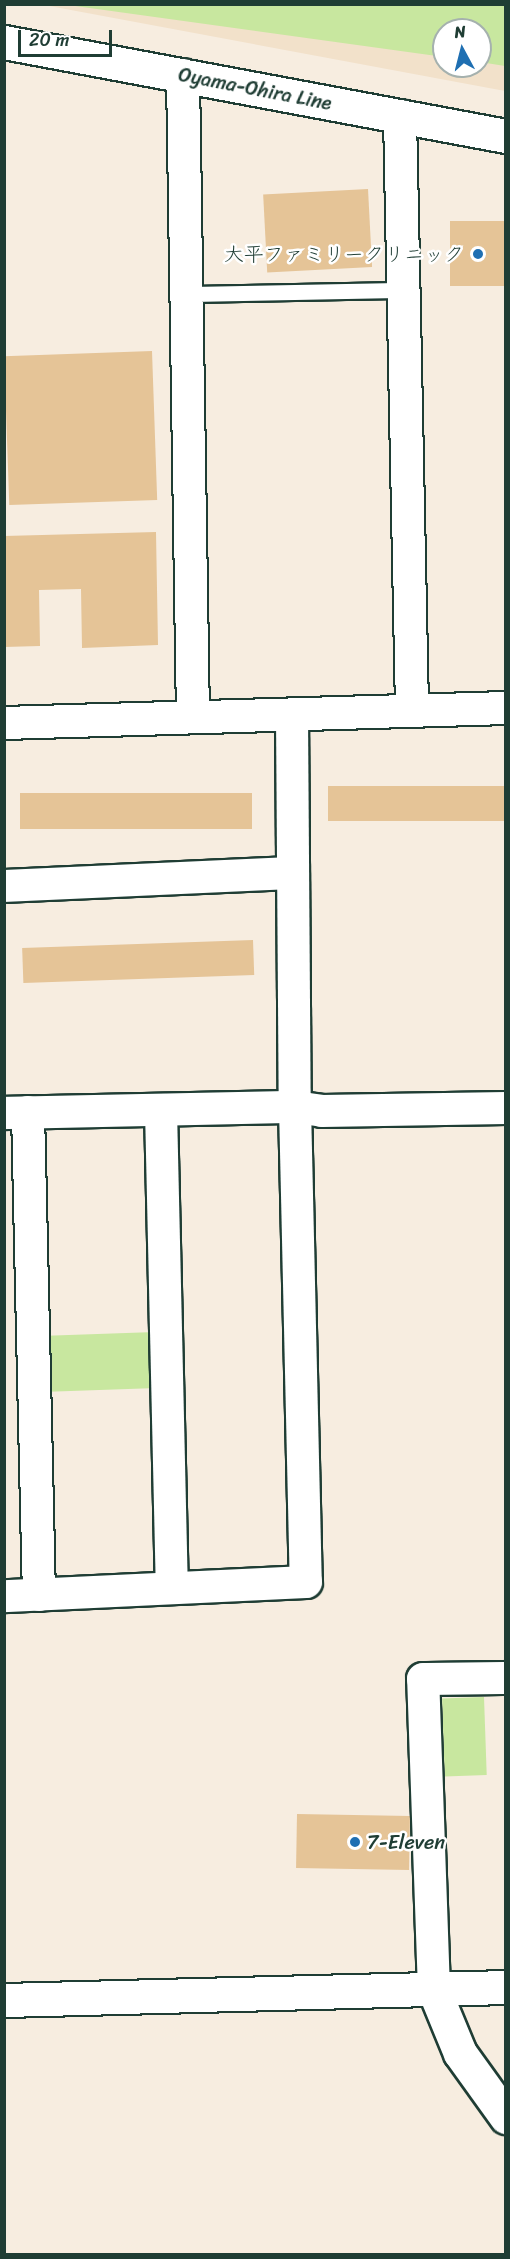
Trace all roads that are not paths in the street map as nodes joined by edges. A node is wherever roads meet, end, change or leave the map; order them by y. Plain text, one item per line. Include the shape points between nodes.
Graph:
1 (4, 42) edge
2 (183, 75) junction
3 (400, 116) junction
4 (506, 136) edge
5 (404, 290) junction
6 (186, 294) junction
7 (506, 708) edge
8 (412, 710) junction
9 (292, 715) junction
10 (192, 717) junction
11 (4, 723) edge
12 (292, 873) junction
13 (4, 886) edge
14 (295, 1107) junction
15 (506, 1108) edge
16 (161, 1110) junction
17 (16, 1112) edge
18 (172, 1588) junction
19 (39, 1595) junction
20 (4, 1596) edge
21 (506, 1678) edge
22 (506, 1988) edge
23 (434, 1990) junction
24 (4, 2000) edge
25 (506, 2117) edge

1 - 2 street, Oyama-Ohira Line
2 - 3 street, Oyama-Ohira Line
2 - 6 street
3 - 4 street, Oyama-Ohira Line
3 - 5 street
5 - 6 lane
5 - 8 street
6 - 10 street
7 - 8 street
8 - 9 street
9 - 10 street
9 - 12 street
10 - 11 street
12 - 13 street
12 - 14 street
14 - 15 street via 322,1111
14 - 16 street
14 - 18 street via 306,1582
16 - 17 street
16 - 18 street
17 - 19 street
18 - 19 street
19 - 20 street
21 - 23 street via 423,1679
22 - 23 street
23 - 24 street
23 - 25 street via 460,2054

